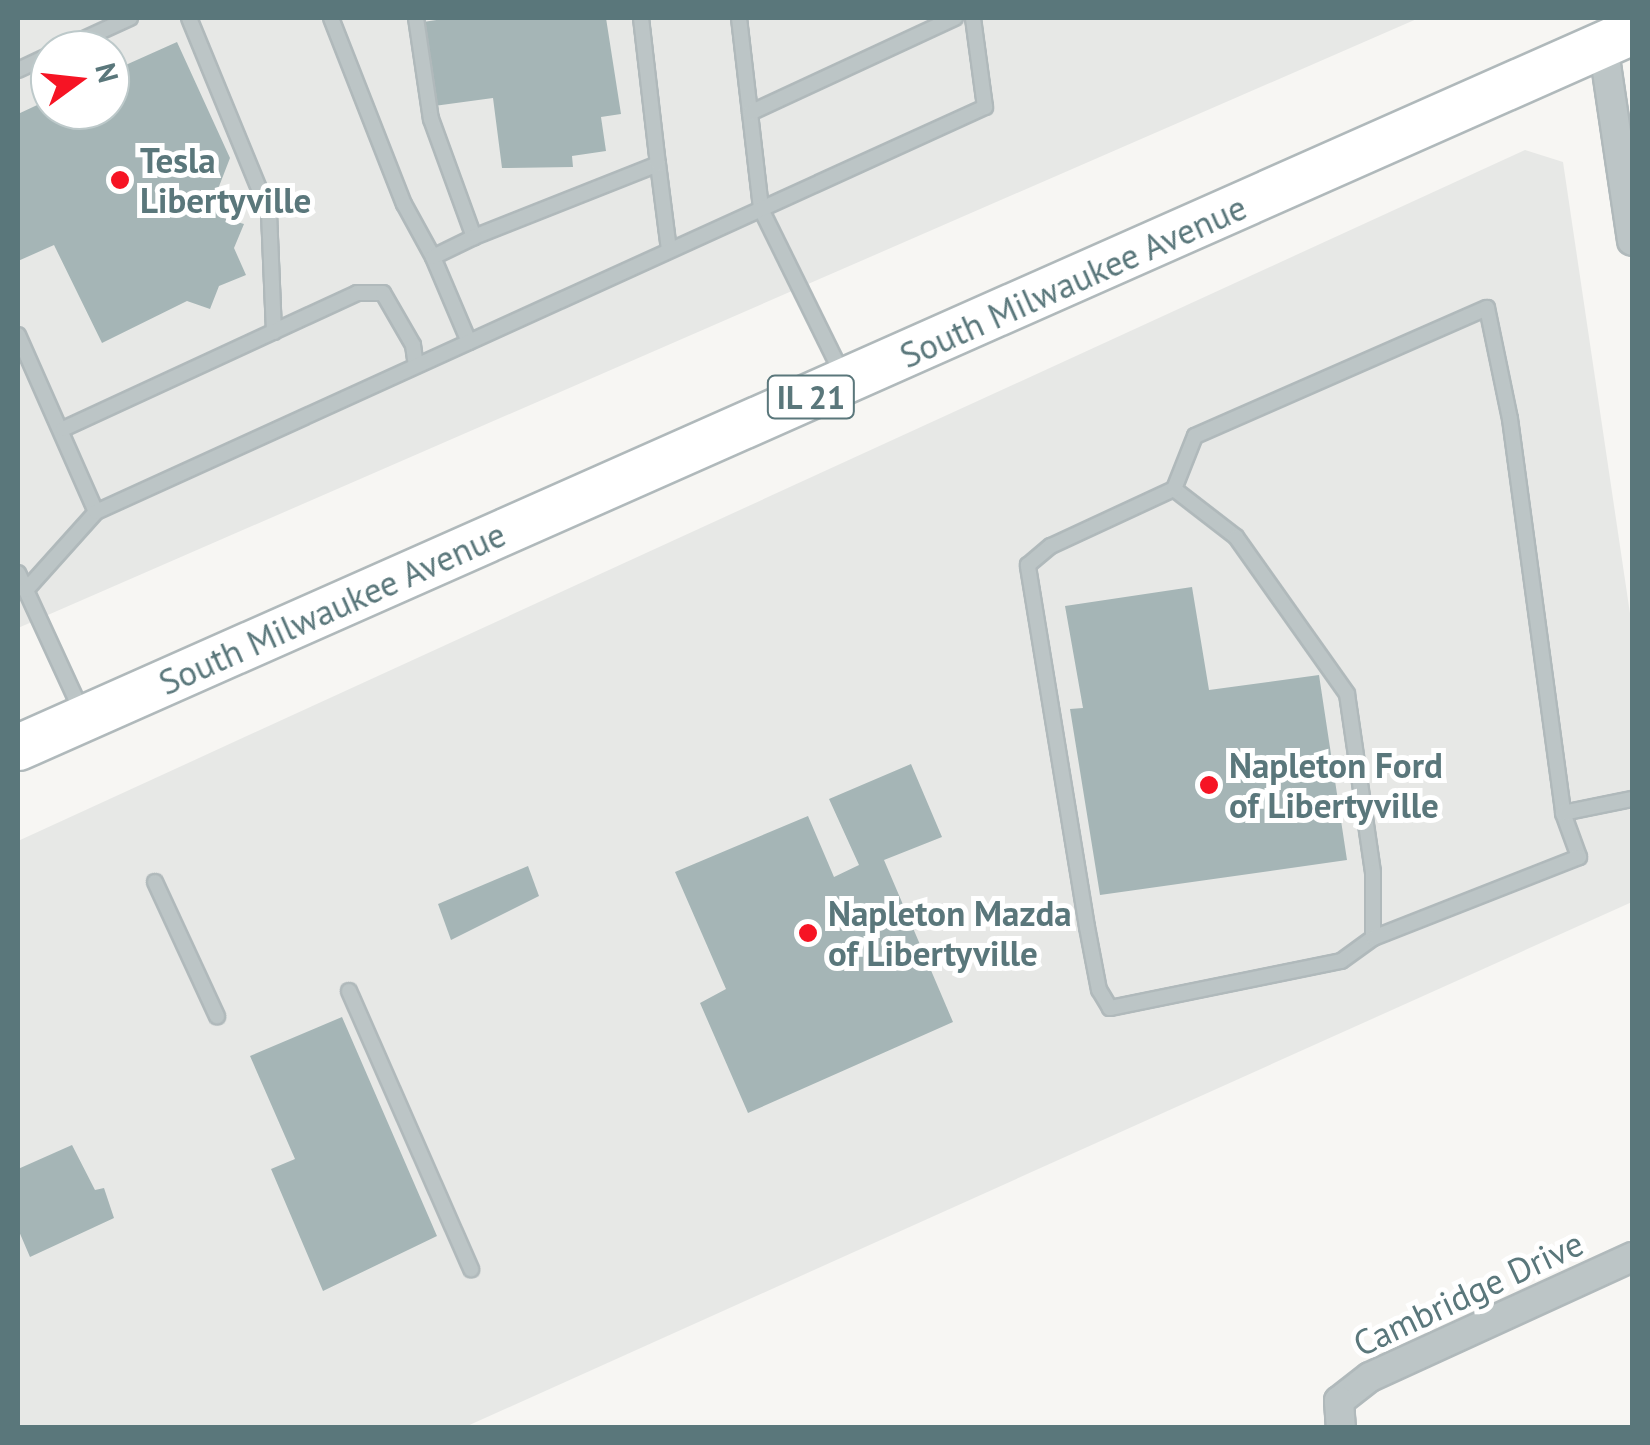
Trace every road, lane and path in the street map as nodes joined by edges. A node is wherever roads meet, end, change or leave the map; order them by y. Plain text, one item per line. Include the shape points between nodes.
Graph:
1 (130, 18) edge
2 (189, 18) edge
3 (416, 18) edge
4 (642, 18) edge
5 (739, 18) edge
6 (955, 18) edge
7 (973, 18) edge
8 (330, 22) edge
9 (104, 30) edge
10 (1618, 37) edge
11 (750, 113) junction
12 (658, 164) junction
13 (761, 208) junction
14 (474, 238) junction
15 (1632, 241) edge
16 (669, 250) junction
17 (432, 257) junction
18 (274, 332) junction
19 (18, 335) edge
20 (469, 342) junction
21 (416, 366) junction
22 (845, 382) junction
23 (62, 430) junction
24 (1174, 488) junction
25 (96, 512) junction
26 (20, 579) edge
27 (85, 717) junction
28 (18, 747) edge
29 (1632, 799) edge
30 (1563, 813) junction
31 (155, 882) dead end
32 (1373, 938) junction
33 (349, 991) dead end
34 (217, 1016) dead end
35 (1632, 1257) edge
36 (471, 1270) dead end
37 (1333, 1406) edge

1 - 9 lane
2 - 18 lane via 269,213
3 - 14 lane via 431,119
4 - 12 lane
5 - 11 lane
6 - 11 lane
7 - 13 lane via 986,107
8 - 17 lane
10 - 15 street
10 - 22 main road, South Milwaukee Avenue / IL 21
11 - 13 lane
12 - 14 lane
12 - 16 lane
13 - 16 lane
13 - 22 lane
14 - 17 lane
16 - 20 lane
17 - 20 lane
18 - 21 lane via 357,293 383,292 414,345
18 - 23 lane
19 - 23 lane
20 - 21 lane
21 - 25 lane
22 - 27 main road, South Milwaukee Avenue / IL 21
23 - 25 lane
24 - 30 lane via 1195,436 1487,308 1510,419
24 - 32 lane via 1236,537 1347,694 1373,872
24 - 32 lane via 1052,546 1028,565 1099,990 1110,1008 1342,961
25 - 26 lane
26 - 27 lane
27 - 28 main road, South Milwaukee Avenue / IL 21
29 - 30 lane
30 - 32 lane via 1579,857
31 - 34 lane
33 - 36 lane
35 - 37 street, Cambridge Drive via 1370,1376

